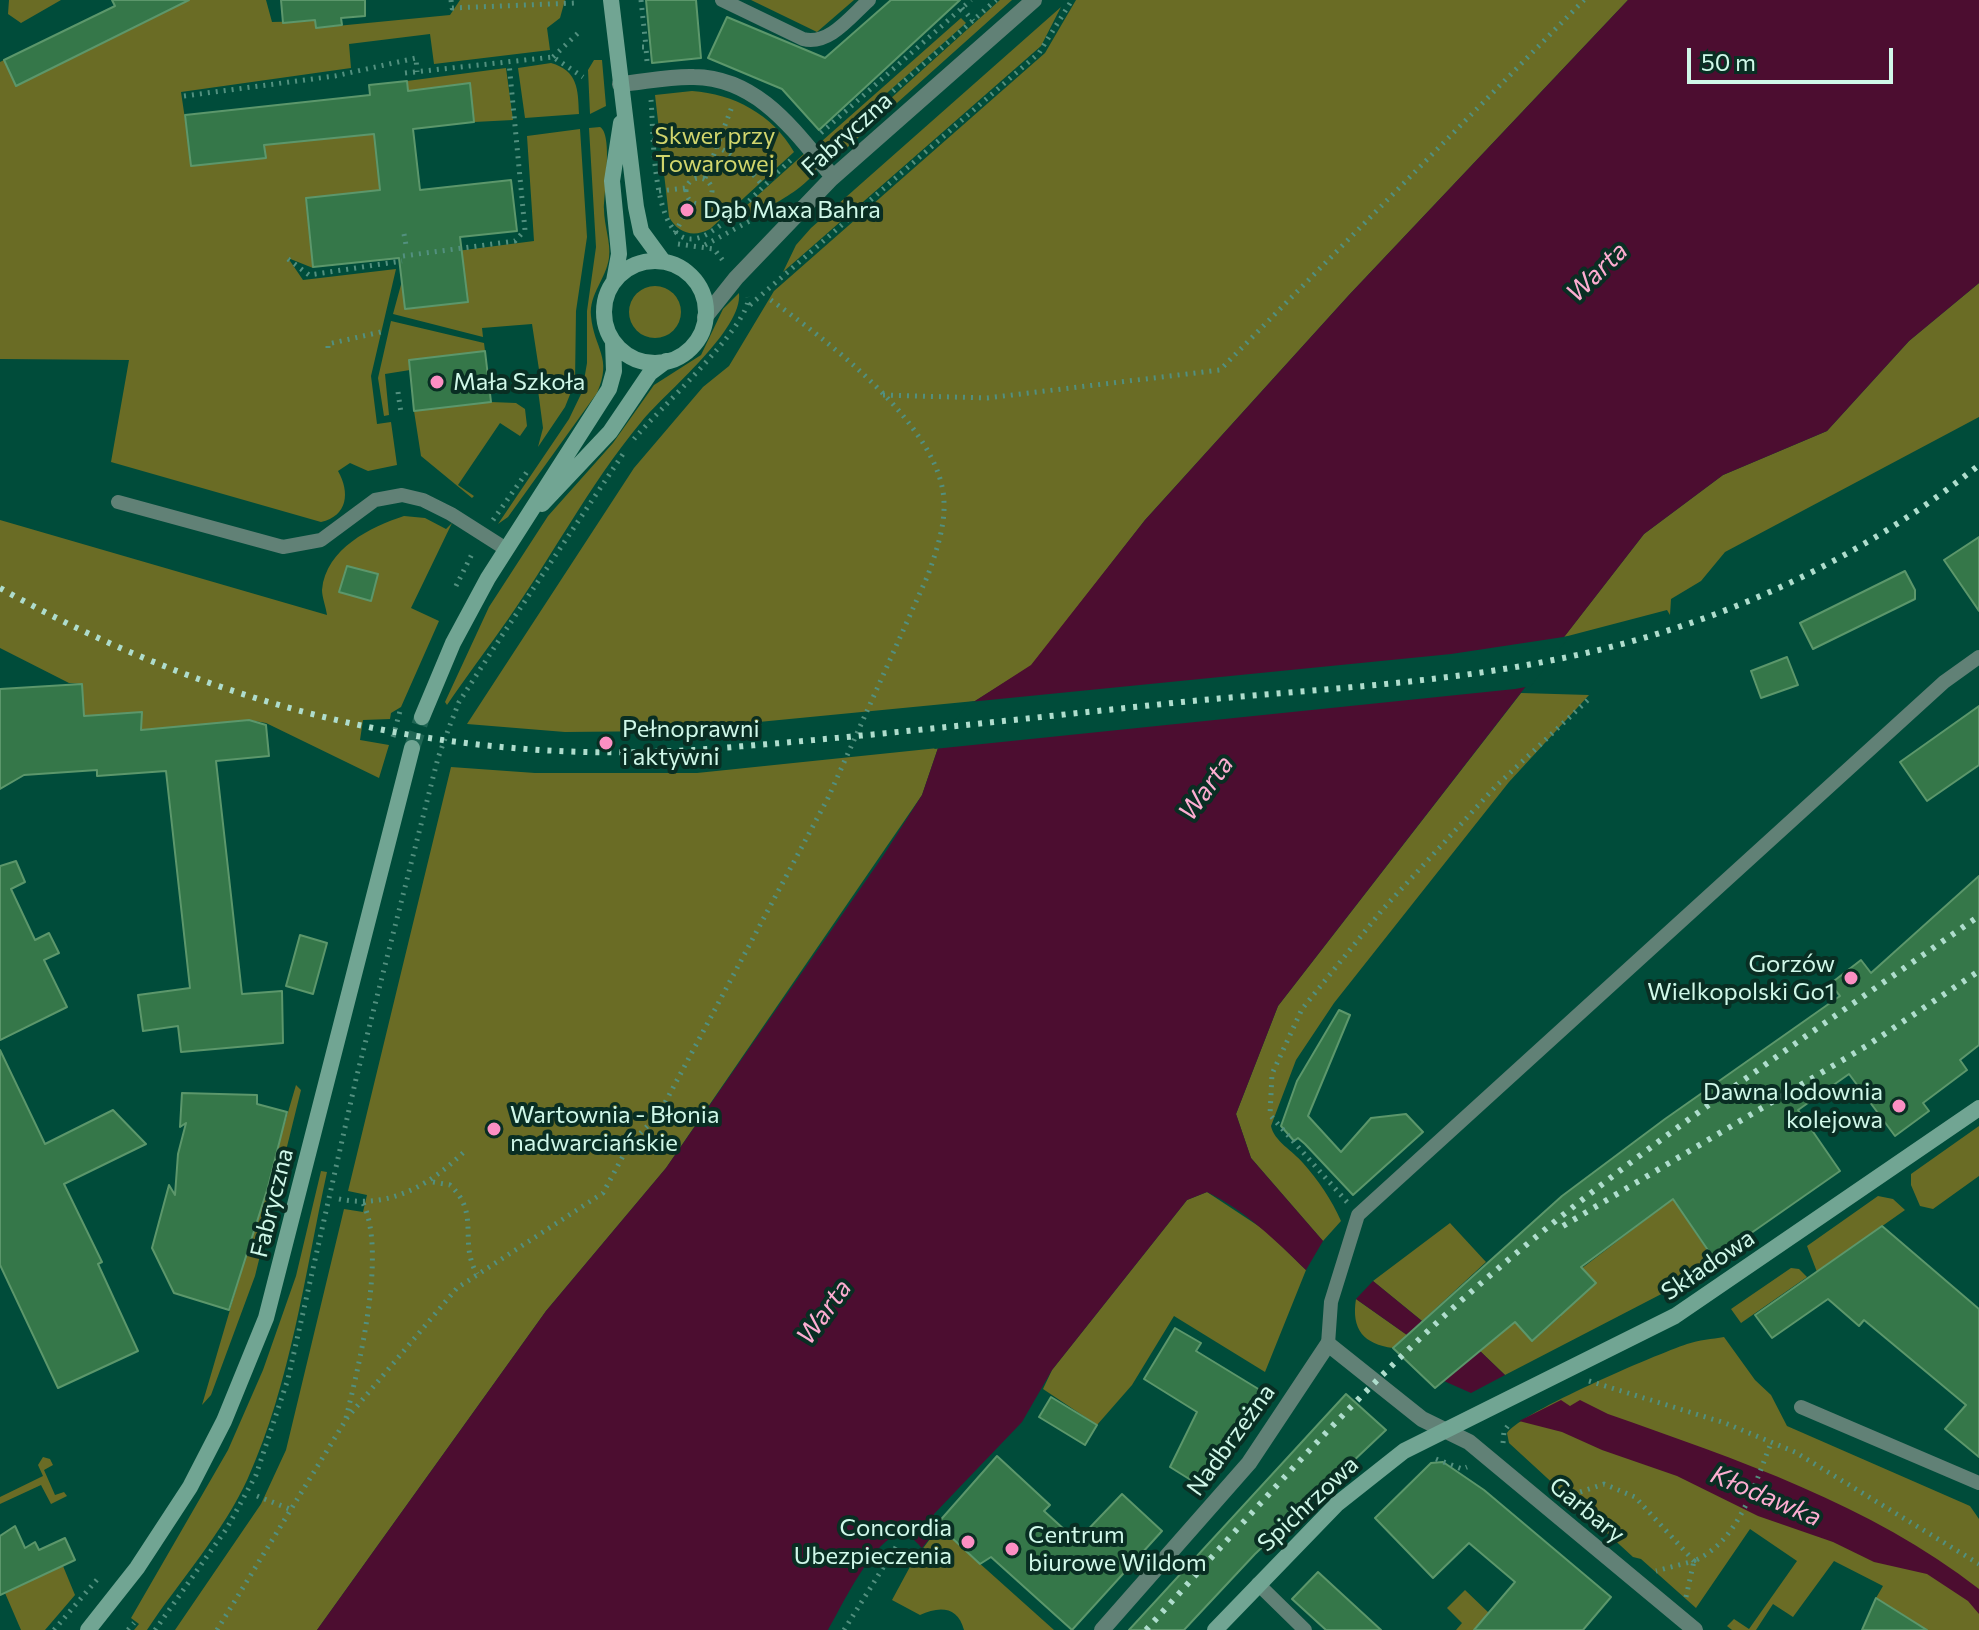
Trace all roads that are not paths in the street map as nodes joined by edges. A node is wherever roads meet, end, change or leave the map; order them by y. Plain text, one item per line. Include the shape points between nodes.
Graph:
1 (611, 0) edge
2 (722, 0) edge
3 (869, 0) edge
4 (1034, 0) edge
5 (620, 84) junction
6 (623, 117) junction
7 (833, 177) junction
8 (663, 261) junction
9 (614, 281) junction
10 (705, 317) junction
11 (613, 342) junction
12 (666, 361) junction
13 (118, 502) dead end
14 (529, 517) junction
15 (506, 549) junction
16 (1979, 657) edge
17 (422, 717) tunnel mouth
18 (412, 748) tunnel mouth
19 (1979, 1108) edge
20 (1328, 1344) junction
21 (1801, 1407) dead end
22 (1446, 1430) junction
23 (1979, 1483) edge
24 (1258, 1584) junction
25 (88, 1630) edge
26 (1102, 1630) edge
27 (1215, 1630) edge
28 (1305, 1630) edge
29 (1695, 1630) edge

1 - 5 street
2 - 3 lane via 815,41
4 - 7 street, Fabryczna
5 - 6 street
5 - 7 street via 695,77 739,87 767,103
6 - 8 street via 641,231
6 - 9 street via 612,181 619,254
7 - 10 street, Fabryczna
8 - 9 street via 636,264
8 - 10 street via 697,283
9 - 11 street via 604,311
10 - 12 street via 694,343
11 - 12 street via 635,358
11 - 14 street via 609,389
12 - 14 street via 643,381 604,438
13 - 15 lane via 283,547 321,540 375,500 402,495 451,514
14 - 15 street
15 - 17 street via 453,643
16 - 20 lane via 1944,682 1358,1215 1331,1302
18 - 25 street, Fabryczna via 262,1330 190,1487
19 - 22 street, Składowa via 1682,1312
20 - 22 street, Garbary via 1422,1419
20 - 26 street, Nadbrzeżna via 1249,1463
21 - 23 lane
22 - 24 street, Spichrzowa via 1411,1447 1361,1483
22 - 29 street, Garbary via 1469,1442
24 - 27 street, Spichrzowa
24 - 28 lane

